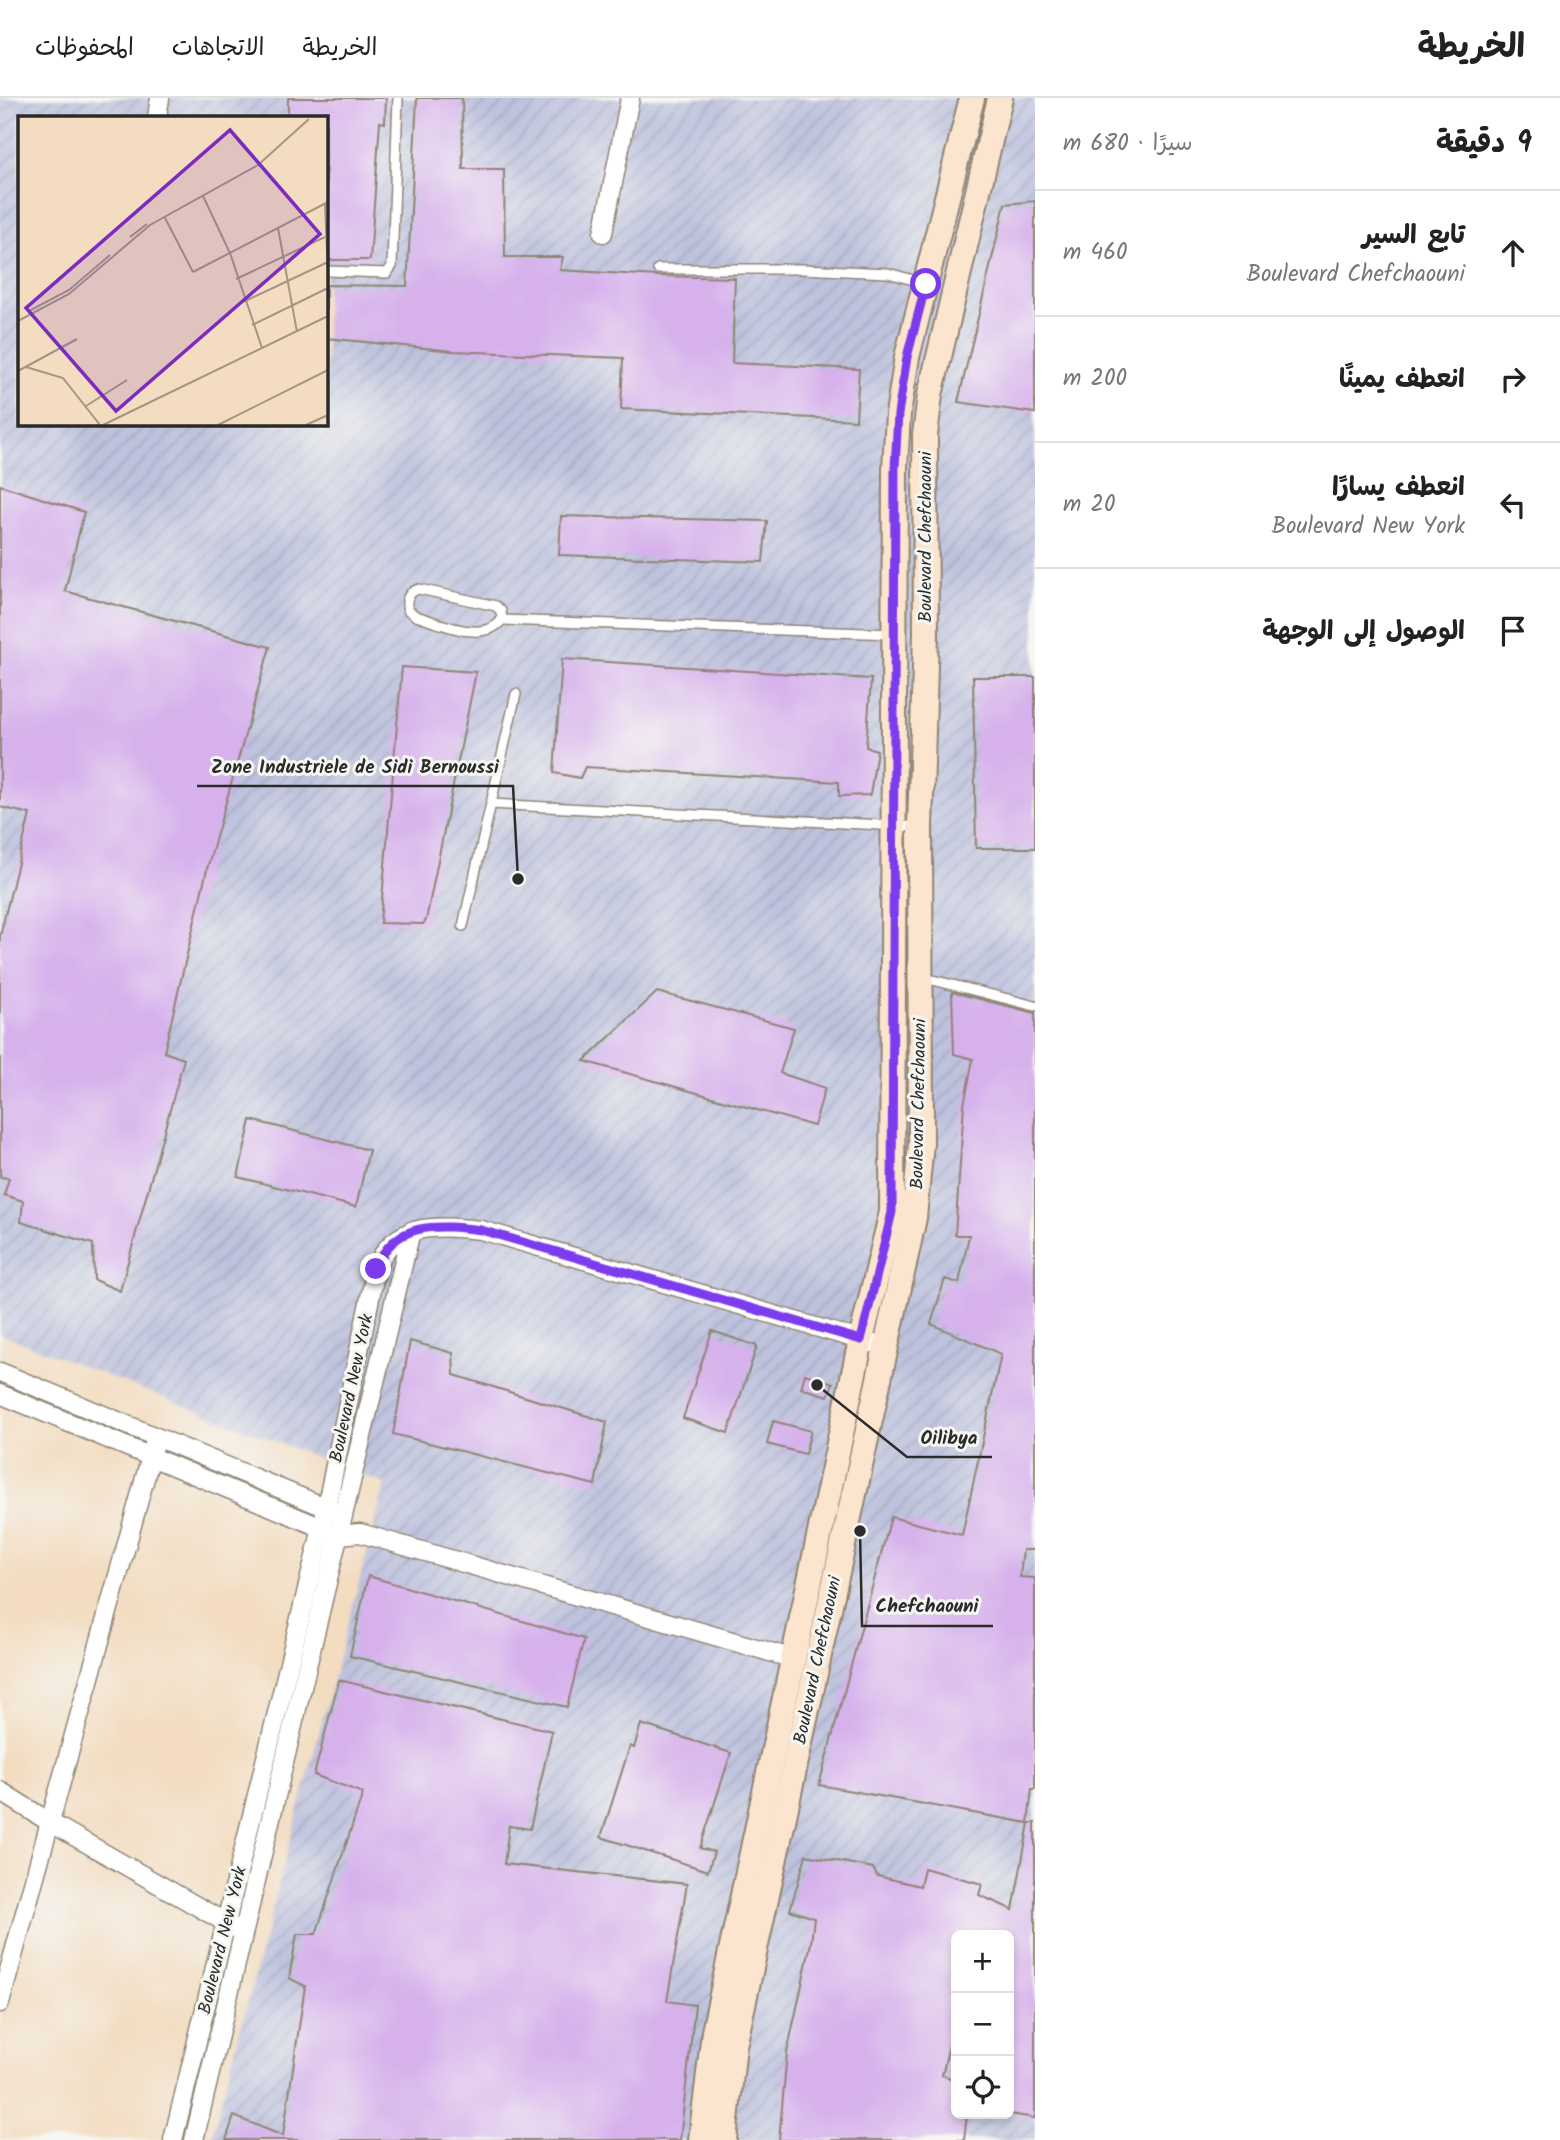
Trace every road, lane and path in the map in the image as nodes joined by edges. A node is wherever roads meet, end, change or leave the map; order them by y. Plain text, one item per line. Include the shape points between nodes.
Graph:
1 (160, 98) edge
2 (398, 98) edge
3 (630, 98) edge
4 (972, 98) edge
5 (1000, 98) edge
6 (157, 116) edge
7 (603, 233) dead end
8 (658, 269) dead end
9 (327, 271) edge
10 (926, 284) junction
11 (502, 620) junction
12 (895, 634) junction
13 (516, 694) dead end
14 (491, 804) junction
15 (893, 827) junction
16 (920, 827) junction
17 (463, 926) dead end
18 (920, 976) junction
19 (1035, 1006) edge
20 (411, 1231) junction
21 (861, 1340) junction
22 (886, 1347) junction
23 (0, 1372) edge
24 (0, 1394) edge
25 (156, 1438) junction
26 (150, 1458) junction
27 (326, 1507) junction
28 (344, 1514) junction
29 (330, 1532) junction
30 (360, 1533) junction
31 (794, 1659) junction
32 (0, 1791) edge
33 (51, 1823) junction
34 (227, 1923) junction
35 (243, 1932) junction
36 (0, 2003) edge
37 (173, 2140) edge
38 (194, 2140) edge
39 (701, 2140) edge
40 (724, 2140) edge

1 - 6 street
2 - 9 lane via 392,266 387,273
3 - 7 street
4 - 10 street, Boulevard Chefchaouni
5 - 16 street, Boulevard Chefchaouni via 930,395 925,435 926,634
8 - 10 lane via 888,273
10 - 12 street, Boulevard Chefchaouni via 898,414
11 - 11 lane via 496,606 423,589 411,593 407,600 408,610 416,616 476,632
11 - 12 lane
12 - 15 street, Boulevard Chefchaouni
13 - 14 lane
14 - 15 lane
14 - 17 lane
15 - 16 lane
15 - 21 street, Boulevard Chefchaouni via 892,1212
16 - 18 street, Boulevard Chefchaouni
18 - 19 lane
18 - 22 street, Boulevard Chefchaouni via 921,1143 913,1226
20 - 21 street via 442,1226 481,1230
20 - 27 street, Boulevard New York via 386,1249 376,1269
20 - 28 street, Boulevard New York
21 - 22 street
21 - 31 street, Boulevard Chefchaouni
22 - 40 street, Boulevard Chefchaouni via 734,2046
23 - 25 street
24 - 26 street
25 - 26 street
25 - 27 street
26 - 29 street
26 - 33 street
27 - 28 street
27 - 29 street, Boulevard New York
28 - 29 street, Boulevard New York
28 - 30 street
29 - 30 street
29 - 34 street, Boulevard New York
29 - 35 street, Boulevard New York
30 - 31 street
31 - 39 street, Boulevard Chefchaouni via 714,2032
32 - 33 street
33 - 34 street
33 - 36 street
34 - 35 street
34 - 37 street, Boulevard New York
35 - 38 street, Boulevard New York

